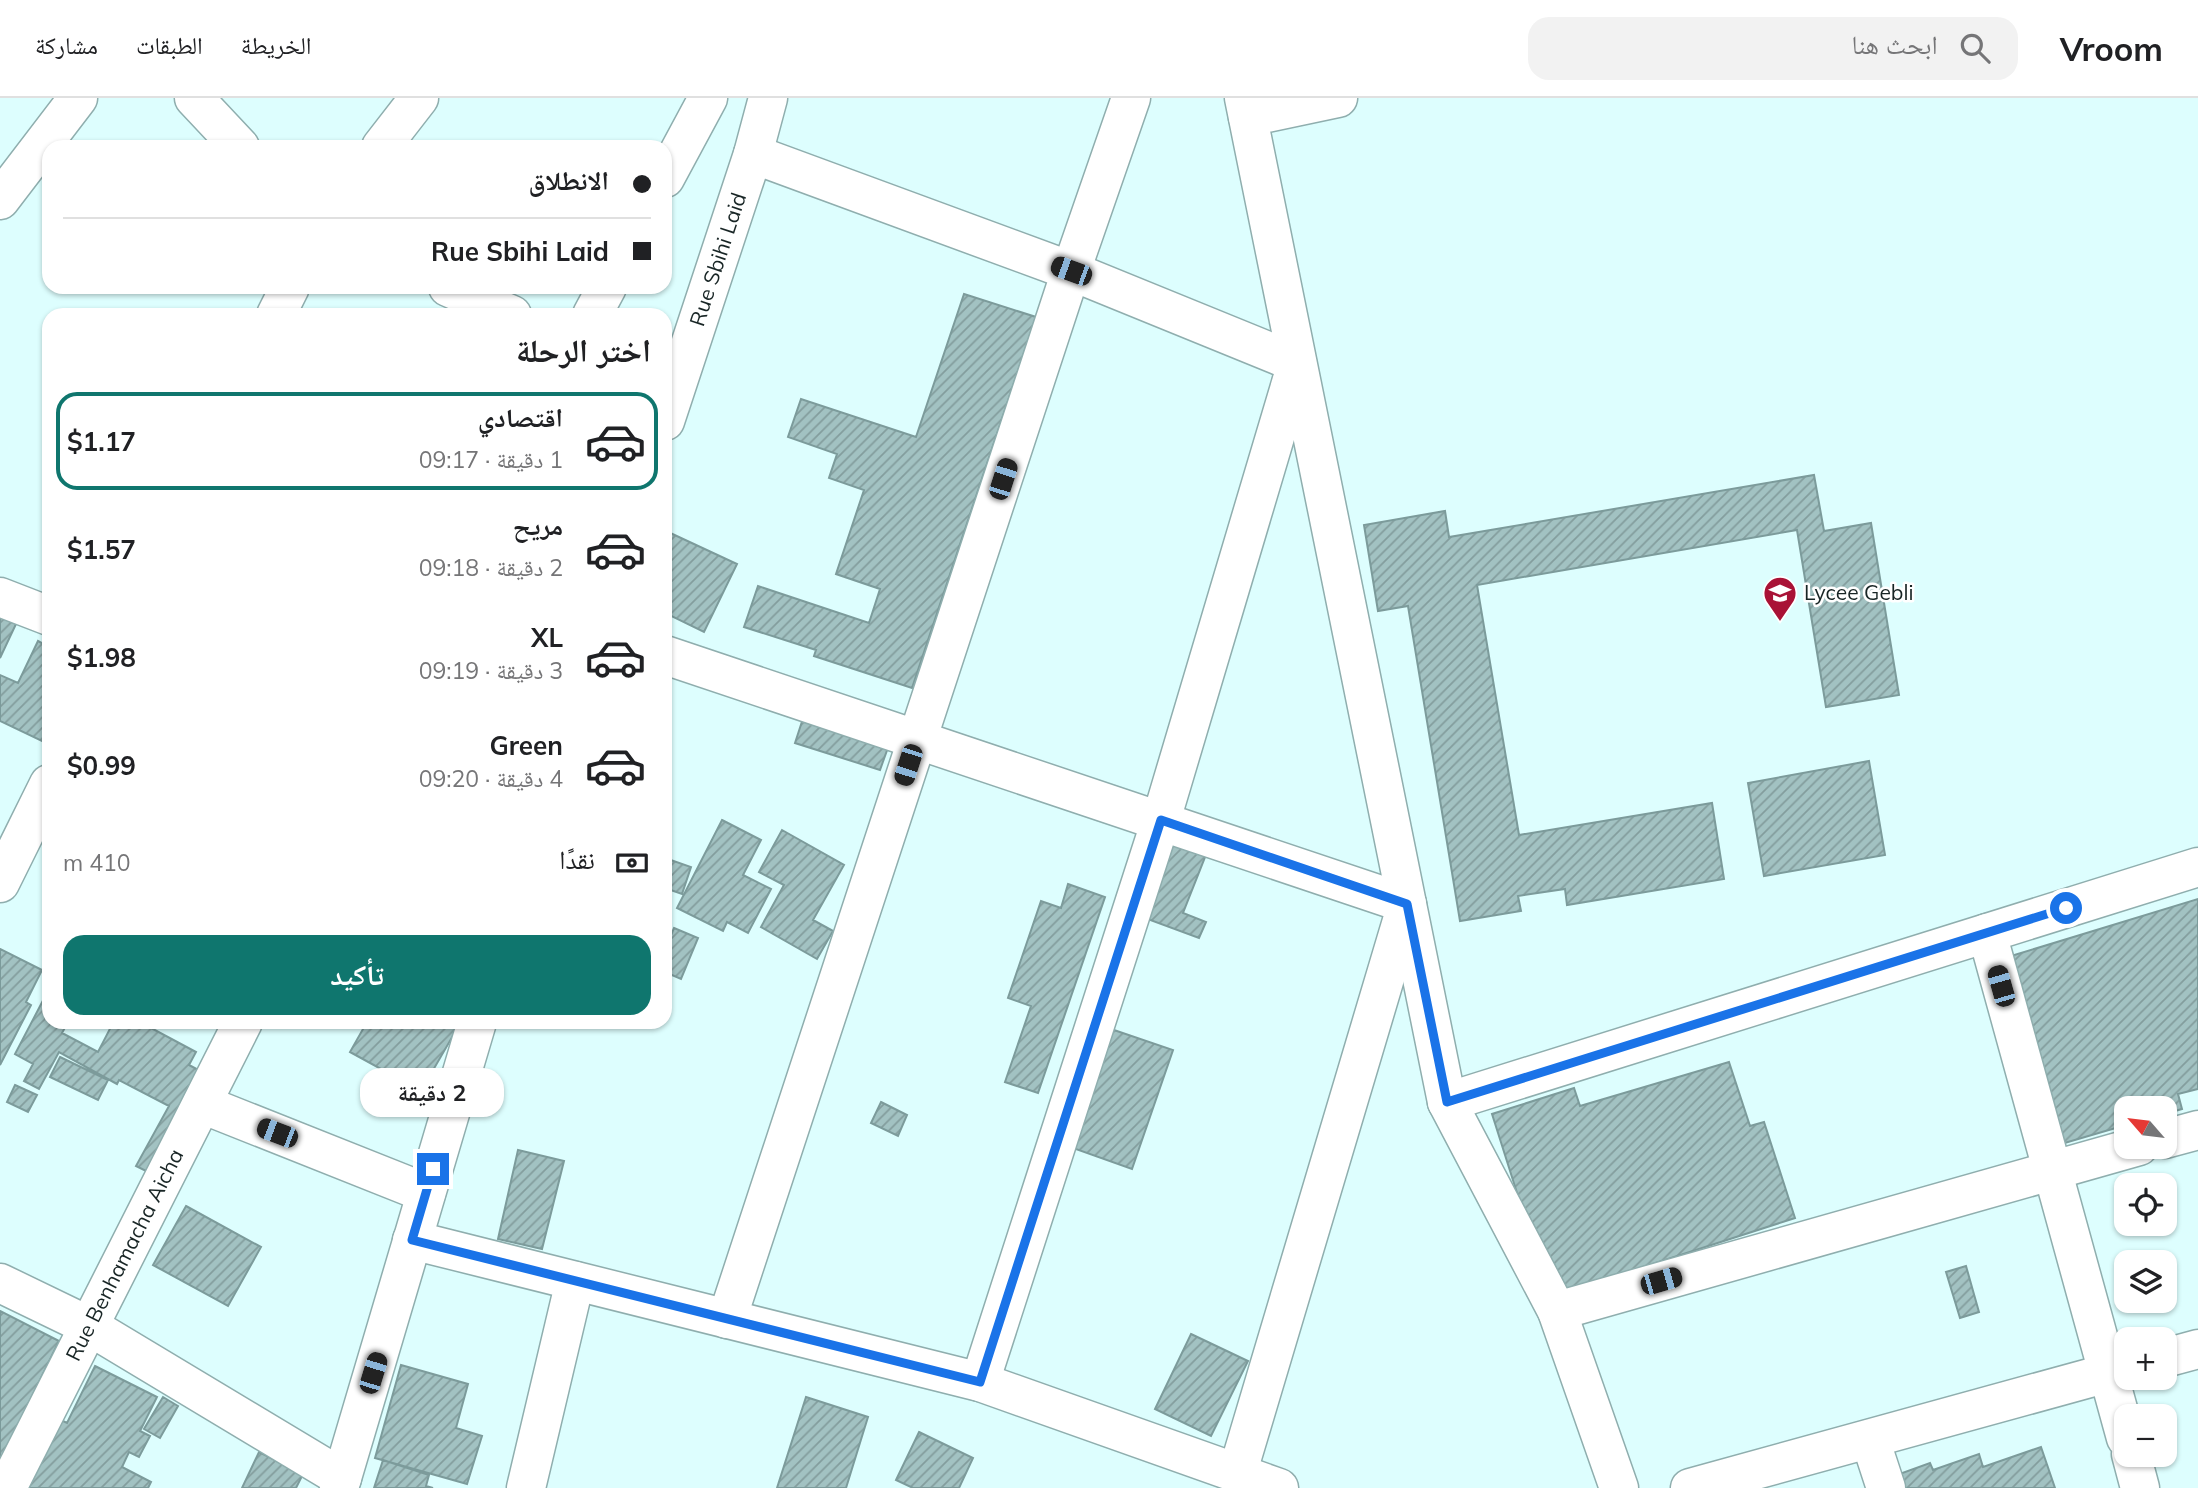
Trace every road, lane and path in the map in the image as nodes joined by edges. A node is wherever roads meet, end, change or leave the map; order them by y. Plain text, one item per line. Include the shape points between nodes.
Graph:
1 (78, 98) edge
2 (194, 98) edge
3 (419, 98) edge
4 (708, 98) edge
5 (768, 98) edge
6 (1131, 98) edge
7 (1338, 98) edge
8 (1246, 108) edge
9 (46, 140) edge
10 (233, 140) edge
11 (386, 140) edge
12 (42, 145) edge
13 (753, 154) junction
14 (672, 165) edge
15 (0, 200) edge
16 (1071, 271) junction
17 (464, 294) edge
18 (496, 308) edge
19 (1297, 363) junction
20 (672, 400) edge
21 (0, 597) edge
22 (42, 613) edge
23 (672, 657) edge
24 (917, 739) junction
25 (42, 798) edge
26 (1161, 820) junction
27 (2198, 867) edge
28 (0, 883) edge
29 (1407, 904) junction
30 (1987, 933) junction
31 (240, 1029) edge
32 (475, 1029) edge
33 (1447, 1102) junction
34 (202, 1104) junction
35 (2198, 1130) edge
36 (2177, 1136) edge
37 (2114, 1153) edge
38 (2053, 1171) junction
39 (426, 1193) junction
40 (412, 1240) junction
41 (575, 1281) junction
42 (0, 1283) edge
43 (1557, 1311) junction
44 (727, 1319) junction
45 (89, 1326) junction
46 (2198, 1349) edge
47 (2177, 1355) edge
48 (2114, 1362) edge
49 (2114, 1372) edge
50 (980, 1382) junction
51 (1870, 1439) junction
52 (2134, 1467) edge
53 (1238, 1471) junction
54 (340, 1483) edge
55 (7, 1488) edge
56 (526, 1488) edge
57 (1279, 1488) edge
58 (1619, 1488) edge
59 (1690, 1488) edge
60 (1886, 1488) edge
61 (2140, 1488) edge

1 - 9 street
2 - 10 street
3 - 11 street
4 - 14 street
5 - 13 street, Rue Sbihi Laid
6 - 16 street
7 - 8 street
8 - 19 street
12 - 15 street
13 - 16 street
13 - 20 street, Rue Sbihi Laid
16 - 19 street
16 - 24 street
17 - 18 street
19 - 26 street
19 - 29 street
21 - 22 street
23 - 24 street
24 - 26 street
24 - 44 street
25 - 28 street
26 - 29 street
26 - 50 street
27 - 30 street
29 - 33 street
29 - 53 street
30 - 33 street
30 - 38 street
31 - 34 street, Rue Benhamacha Aicha
32 - 39 street
33 - 43 street
34 - 39 street
34 - 45 street, Rue Benhamacha Aicha
35 - 36 street
37 - 38 street
38 - 43 street
38 - 48 street
39 - 40 street
40 - 41 street
40 - 54 street
41 - 44 street
41 - 56 street
42 - 45 street
43 - 58 street
44 - 50 street
45 - 54 street
45 - 55 street, Rue Benhamacha Aicha
46 - 47 street
49 - 51 street
50 - 53 street
51 - 59 street
51 - 60 street
52 - 61 street
53 - 57 street

